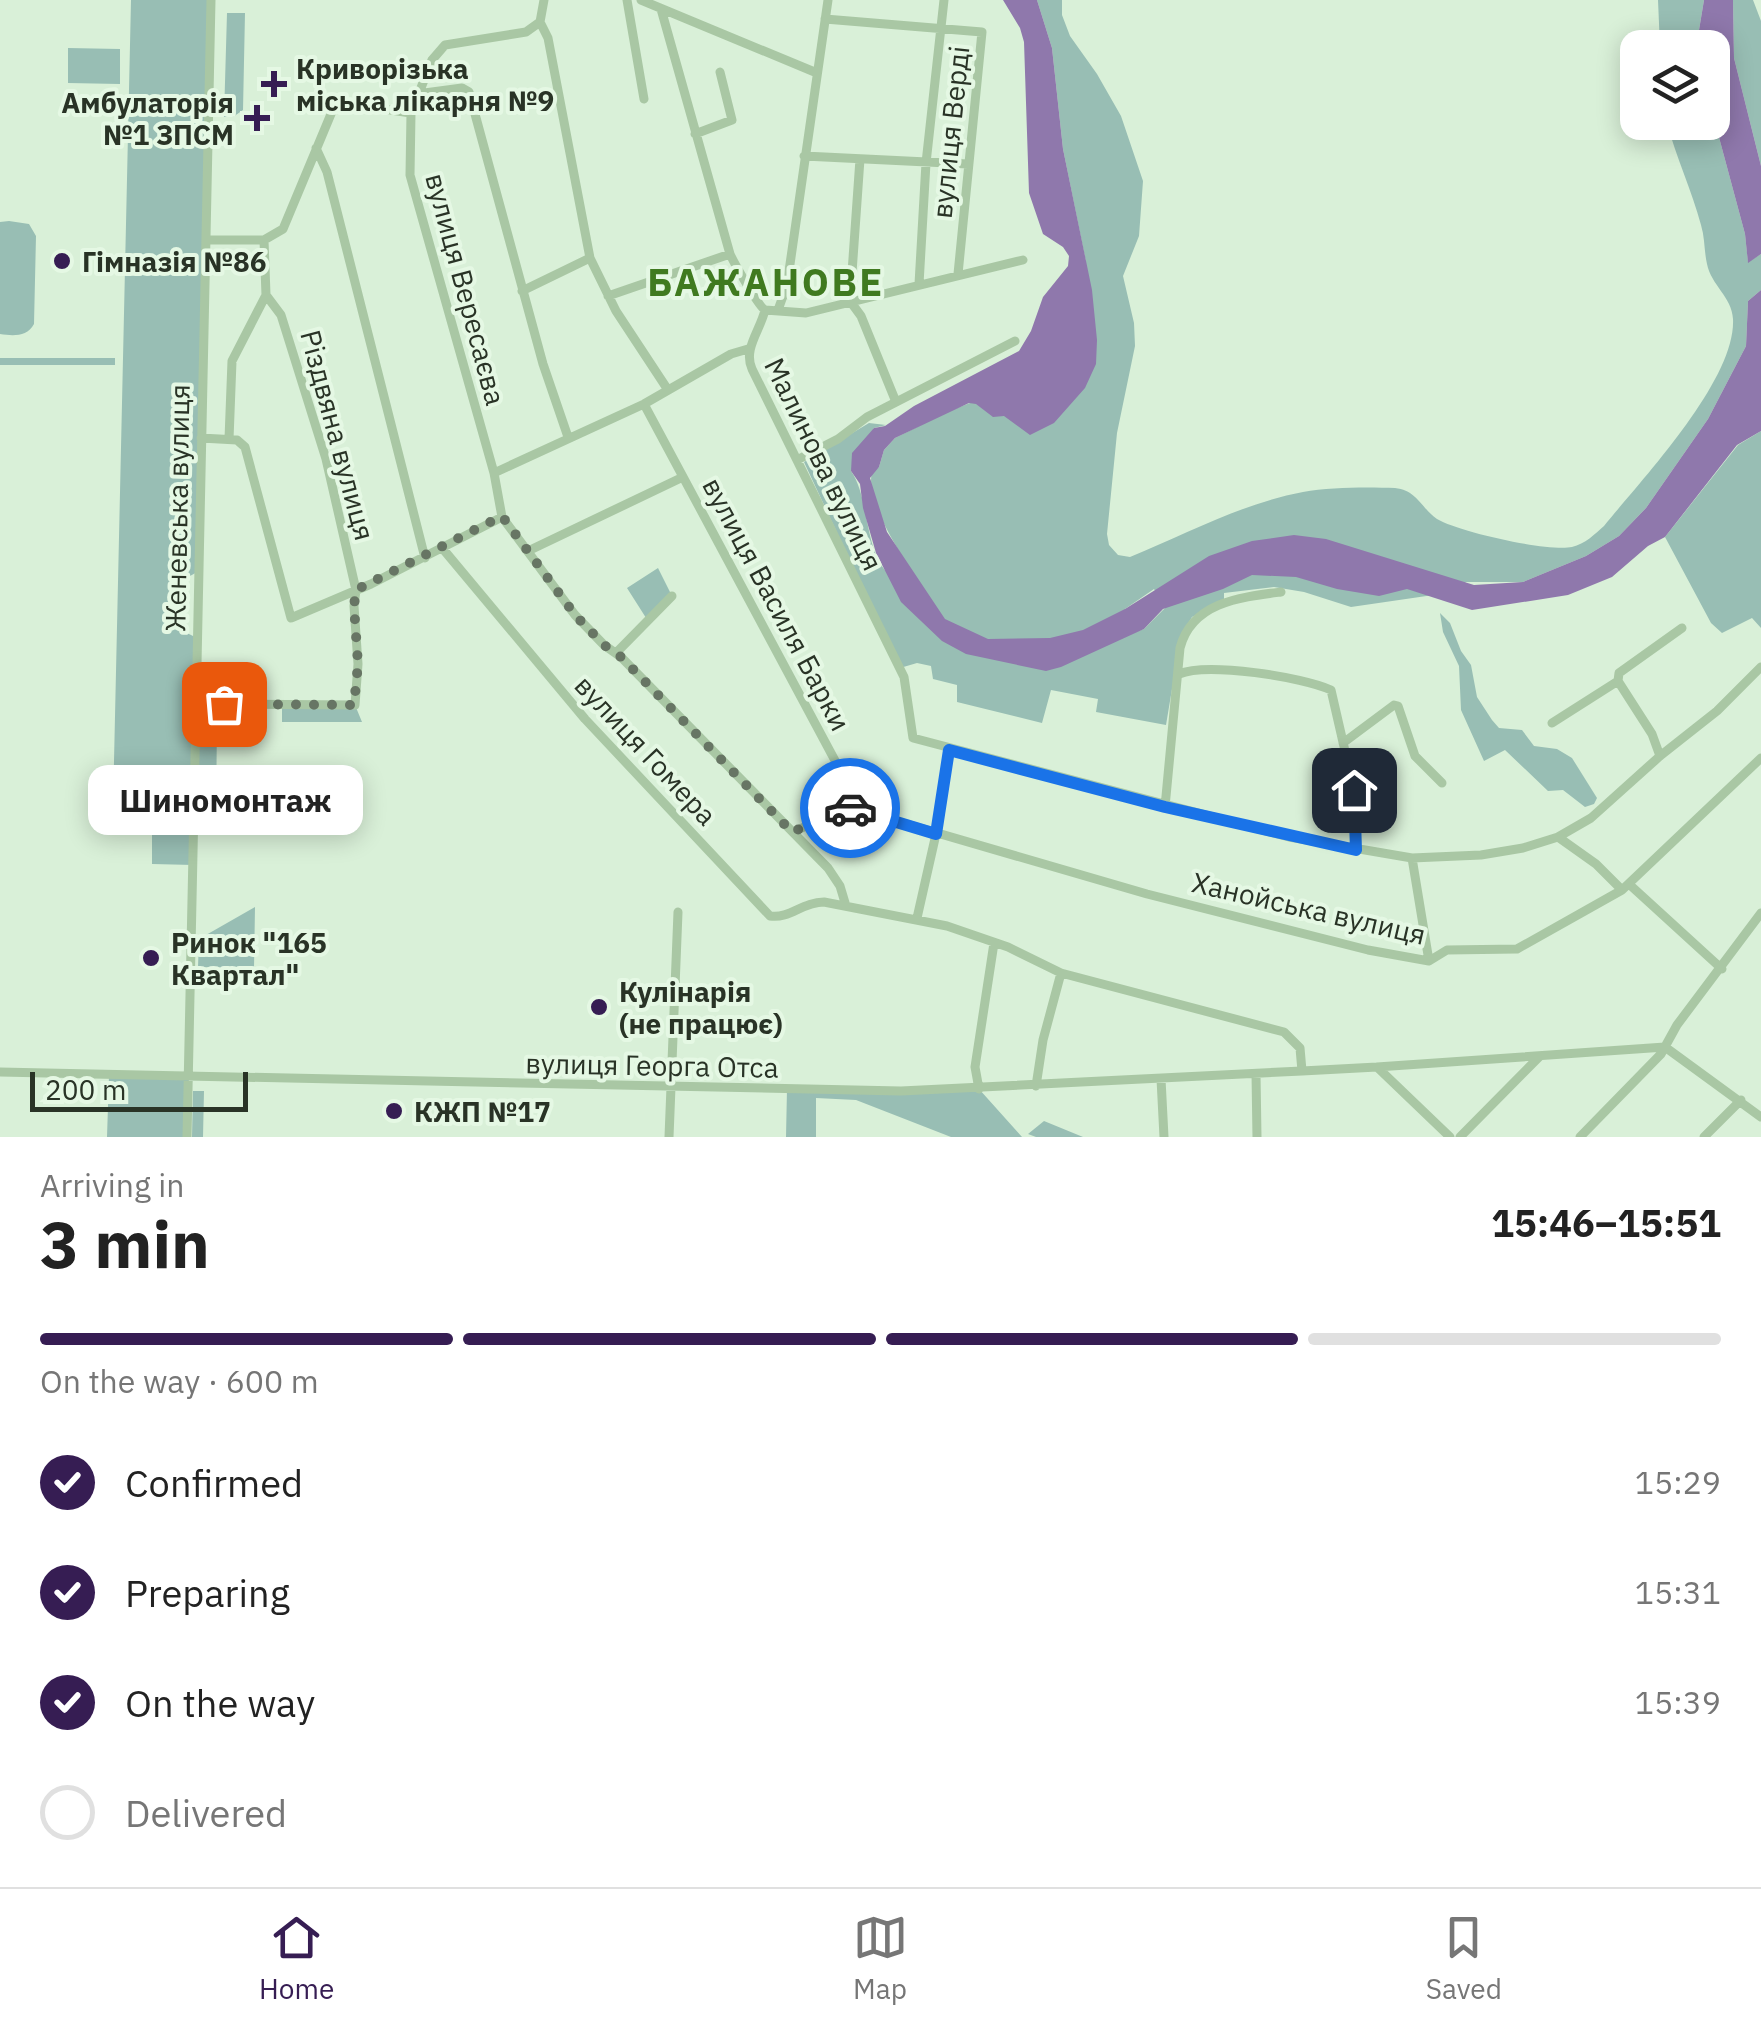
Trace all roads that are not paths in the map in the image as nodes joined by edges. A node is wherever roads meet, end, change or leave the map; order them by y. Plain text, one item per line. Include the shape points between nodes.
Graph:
1 (211, 0) edge
2 (544, 0) edge
3 (627, 0) edge
4 (640, 0) edge
5 (828, 0) edge
6 (944, 0) edge
7 (661, 9) junction
8 (826, 19) junction
9 (540, 22) junction
10 (941, 28) junction
11 (720, 72) dead end
12 (816, 73) junction
13 (417, 94) junction
14 (644, 99) dead end
15 (411, 113) junction
16 (695, 134) junction
17 (316, 148) junction
18 (804, 156) junction
19 (860, 160) junction
20 (926, 163) junction
21 (968, 164) junction
22 (206, 240) junction
23 (264, 240) junction
24 (730, 254) junction
25 (590, 258) junction
26 (1023, 260) dead end
27 (958, 274) junction
28 (919, 284) junction
29 (522, 290) junction
30 (266, 296) junction
31 (608, 296) junction
32 (850, 301) junction
33 (765, 310) junction
34 (778, 310) junction
35 (1015, 341) dead end
36 (748, 348) junction
37 (668, 390) junction
38 (896, 402) junction
39 (644, 404) junction
40 (568, 436) junction
41 (202, 438) junction
42 (229, 439) junction
43 (797, 460) junction
44 (494, 473) junction
45 (683, 477) junction
46 (502, 516) junction
47 (443, 548) junction
48 (528, 550) junction
49 (425, 558) junction
50 (356, 590) junction
51 (1281, 592) dead end
52 (672, 596) dead end
53 (1682, 628) dead end
54 (616, 653) junction
55 (1761, 667) edge
56 (1179, 674) junction
57 (1618, 681) junction
58 (196, 704) junction
59 (1552, 723) dead end
60 (1343, 744) junction
61 (949, 750) junction
62 (1660, 756) junction
63 (1761, 758) edge
64 (1442, 784) dead end
65 (848, 807) junction
66 (1165, 807) junction
67 (792, 832) junction
68 (936, 834) junction
69 (1558, 836) junction
70 (1356, 850) junction
71 (1412, 858) junction
72 (1626, 888) junction
73 (846, 906) junction
74 (678, 912) dead end
75 (1761, 913) edge
76 (917, 918) junction
77 (994, 943) junction
78 (1429, 961) junction
79 (1722, 968) junction
80 (1060, 972) junction
81 (1665, 1047) junction
82 (1539, 1057) junction
83 (1377, 1067) junction
84 (1302, 1070) junction
85 (0, 1072) edge
86 (1256, 1074) junction
87 (188, 1076) junction
88 (1161, 1079) junction
89 (1036, 1086) junction
90 (670, 1087) junction
91 (979, 1089) junction
92 (1741, 1100) junction
93 (1761, 1117) edge
94 (187, 1137) edge
95 (669, 1137) edge
96 (1164, 1137) edge
97 (1257, 1137) edge
98 (1450, 1137) edge
99 (1460, 1137) edge
100 (1580, 1137) edge
101 (1704, 1137) edge

1 - 22 street, Женевська вулиця
2 - 9 street
3 - 14 street
4 - 7 street
5 - 8 street
6 - 10 street
7 - 12 street
7 - 16 street
8 - 10 street, вулиця Верді
8 - 12 street
9 - 13 street, вулиця Вересаєва via 526,32 445,45
9 - 25 street
10 - 20 street
10 - 21 street, вулиця Верді via 984,36
11 - 16 street via 732,120
12 - 18 street
13 - 15 street, вулиця Вересаєва
13 - 29 street via 469,92
15 - 17 street via 336,102
15 - 44 street, вулиця Вересаєва via 408,160 416,200
16 - 24 street
17 - 23 street via 283,229
17 - 49 street
18 - 19 street
18 - 34 street
19 - 20 street
19 - 32 street
20 - 21 street
20 - 28 street
21 - 27 street, вулиця Верді
22 - 23 street
22 - 41 street, Женевська вулиця
23 - 30 street, Різдвяна вулиця
24 - 31 street
24 - 33 street
25 - 29 street
25 - 31 street
26 - 27 street, Малинова вулиця
27 - 28 street, Малинова вулиця
28 - 32 street, Малинова вулиця
29 - 40 street
30 - 42 street via 232,361
30 - 50 street, Різдвяна вулиця via 281,315 326,458
31 - 37 street
32 - 34 street, Малинова вулиця via 806,313
32 - 38 street
33 - 34 street, Малинова вулиця
33 - 36 street, Малинова вулиця
35 - 38 street
36 - 37 street
36 - 43 street, Малинова вулиця via 747,360
37 - 39 street
38 - 43 street
39 - 40 street
39 - 45 street, вулиця Василя Барки
40 - 44 street
41 - 42 street
41 - 58 street, Женевська вулиця
42 - 50 street via 245,447 291,618
43 - 61 street, Малинова вулиця via 904,677 911,733
44 - 46 street, вулиця Вересаєва
45 - 48 street, вулиця Василя Барки
45 - 65 street, вулиця Василя Барки via 840,768
46 - 47 street
46 - 48 street
47 - 49 street
47 - 73 street, вулиця Гомера via 585,719 765,913 782,917 810,902
48 - 54 street via 575,615
49 - 50 street
50 - 58 street, Різдвяна вулиця via 354,705
51 - 56 street via 1200,614 1182,638
52 - 54 street
53 - 57 street via 1619,673
54 - 67 street
55 - 62 street
56 - 60 street via 1224,669 1328,688
56 - 66 street
57 - 59 street
57 - 62 street
58 - 87 street, Женевська вулиця
60 - 64 street via 1394,704 1419,762
60 - 70 street via 1354,790
61 - 66 street
61 - 68 street
62 - 69 street via 1590,818
63 - 72 street, Ханойська вулиця
65 - 67 street
65 - 68 street, Ханойська вулиця
66 - 70 street
67 - 73 street via 834,875
68 - 76 street
68 - 78 street, Ханойська вулиця via 1290,931
69 - 71 street via 1502,852
69 - 72 street
70 - 71 street
71 - 78 street
72 - 78 street, Ханойська вулиця via 1518,949 1448,950
72 - 79 street
73 - 76 street
74 - 90 street
75 - 79 street
76 - 77 street
77 - 80 street
77 - 91 street via 975,1067
79 - 81 street
80 - 84 street via 1284,1032 1300,1048
80 - 89 street
81 - 82 street, вулиця Георга Отса
81 - 92 street
81 - 100 street
82 - 83 street, вулиця Георга Отса
82 - 99 street
83 - 84 street, вулиця Георга Отса
83 - 98 street
84 - 86 street, вулиця Георга Отса
85 - 87 street, вулиця Георга Отса
86 - 88 street, вулиця Георга Отса
86 - 97 street
87 - 90 street, вулиця Георга Отса
87 - 94 street, Женевська вулиця
88 - 89 street, вулиця Георга Отса
88 - 96 street
89 - 91 street, вулиця Георга Отса
90 - 91 street, вулиця Георга Отса
90 - 95 street
92 - 93 street
92 - 101 street

